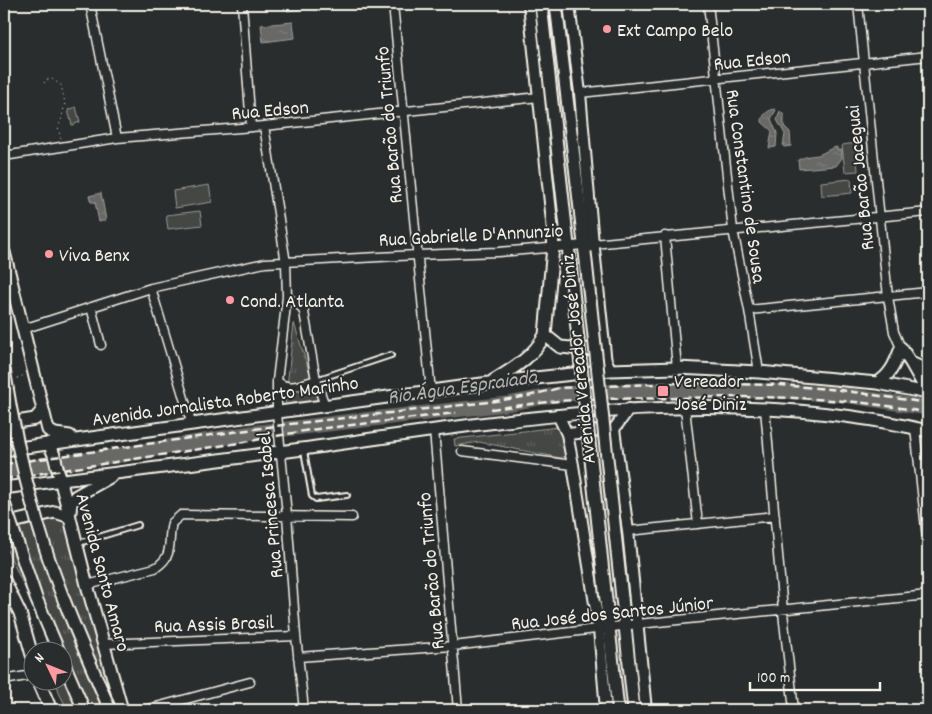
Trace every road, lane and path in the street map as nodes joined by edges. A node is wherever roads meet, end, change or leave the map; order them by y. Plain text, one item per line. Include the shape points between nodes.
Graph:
1 (90, 4) edge
2 (242, 4) edge
3 (393, 4) edge
4 (529, 4) edge
5 (541, 4) edge
6 (556, 4) edge
7 (569, 4) edge
8 (708, 4) edge
9 (858, 4) edge
10 (928, 56) edge
11 (864, 63) junction
12 (715, 79) junction
13 (44, 83) dead end
14 (580, 93) junction
15 (540, 97) junction
16 (403, 112) junction
17 (264, 126) junction
18 (251, 127) junction
19 (117, 138) junction
20 (62, 146) junction
21 (4, 156) edge
22 (928, 212) edge
23 (880, 217) junction
24 (732, 230) junction
25 (665, 236) junction
26 (553, 247) junction
27 (587, 247) junction
28 (568, 250) junction
29 (4, 252) edge
30 (417, 255) junction
31 (286, 263) junction
32 (152, 288) junction
33 (928, 292) edge
34 (888, 297) junction
35 (287, 298) junction
36 (91, 307) junction
37 (749, 310) junction
38 (23, 329) junction
39 (545, 335) junction
40 (603, 344) junction
41 (100, 345) dead end
42 (901, 348) junction
43 (391, 355) dead end
44 (911, 363) junction
45 (677, 368) junction
46 (4, 370) edge
47 (610, 370) junction
48 (928, 371) edge
49 (759, 372) junction
50 (34, 373) junction
51 (13, 379) dead end
52 (316, 380) junction
53 (277, 381) junction
54 (489, 383) junction
55 (877, 383) junction
56 (431, 392) junction
57 (928, 393) edge
58 (325, 406) junction
59 (685, 408) junction
60 (765, 408) junction
61 (629, 409) junction
62 (43, 410) junction
63 (277, 415) junction
64 (558, 415) junction
65 (4, 424) edge
66 (192, 425) junction
67 (915, 428) junction
68 (434, 430) junction
69 (614, 430) junction
70 (928, 431) edge
71 (567, 434) junction
72 (86, 437) junction
73 (49, 443) junction
74 (304, 448) junction
75 (4, 450) edge
76 (280, 450) junction
77 (462, 451) dead end
78 (573, 465) junction
79 (116, 474) junction
80 (59, 475) junction
81 (4, 488) edge
82 (347, 495) dead end
83 (4, 503) edge
84 (287, 515) junction
85 (775, 516) junction
86 (70, 517) junction
87 (352, 517) dead end
88 (4, 524) edge
89 (698, 524) junction
90 (138, 525) dead end
91 (628, 531) junction
92 (77, 544) junction
93 (928, 547) edge
94 (4, 580) edge
95 (87, 585) junction
96 (928, 595) edge
97 (784, 610) junction
98 (638, 624) junction
99 (625, 626) junction
100 (604, 628) junction
101 (296, 636) junction
102 (28, 642) edge
103 (55, 642) edge
104 (103, 644) junction
105 (453, 646) junction
106 (298, 657) junction
107 (22, 677) edge
108 (4, 680) edge
109 (72, 682) edge
110 (250, 682) dead end
111 (43, 692) edge
112 (51, 710) edge
113 (84, 710) edge
114 (110, 710) edge
115 (122, 710) edge
116 (145, 710) edge
117 (304, 710) edge
118 (458, 710) edge
119 (606, 710) edge
120 (618, 710) edge
121 (634, 710) edge
122 (646, 710) edge
123 (794, 710) edge

1 - 19 street
2 - 18 street
3 - 16 street, Rua Barão do Triunfo
4 - 15 street, Avenida Vereador José Diniz
5 - 28 main road, Avenida Vereador José Diniz
6 - 27 main road, Avenida Vereador José Diniz
7 - 14 street, Avenida Vereador José Diniz
8 - 12 street, Rua Constantino de Sousa
9 - 11 street, Rua Barão Jaceguai
10 - 11 street, Rua Edson
11 - 12 street, Rua Edson
11 - 23 street, Rua Barão Jaceguai
12 - 14 street, Rua Edson
12 - 24 street, Rua Constantino de Sousa
13 - 20 path via 52,79 61,85 64,103 58,127
14 - 27 street, Avenida Vereador José Diniz
15 - 16 street, Rua Edson
15 - 26 street, Avenida Vereador José Diniz
16 - 17 street, Rua Edson
16 - 30 street, Rua Barão do Triunfo
17 - 18 street, Rua Edson
17 - 31 street, Rua Princesa Isabel
18 - 19 street, Rua Edson
19 - 20 street, Rua Edson
20 - 21 street, Rua Edson
22 - 23 street, Rua Gabrielle D'Annunzio
23 - 24 street, Rua Gabrielle D'Annunzio
23 - 34 street, Rua Barão Jaceguai
24 - 25 street, Rua Gabrielle D'Annunzio
24 - 37 street, Rua Constantino de Sousa
25 - 27 street, Rua Gabrielle D'Annunzio
25 - 45 street
26 - 28 street, Rua Gabrielle D'Annunzio
26 - 30 street, Rua Gabrielle D'Annunzio
26 - 39 main road
27 - 28 street, Rua Gabrielle D'Annunzio
27 - 40 main road
27 - 99 main road, Avenida Vereador José Diniz, bridge
28 - 100 main road, Avenida Vereador José Diniz, bridge via 606,600
29 - 38 main road
30 - 31 street, Rua Gabrielle D'Annunzio
30 - 56 street, Rua Barão do Triunfo
31 - 32 street, Rua Gabrielle D'Annunzio via 265,263
31 - 35 street, Rua Princesa Isabel
32 - 36 street, Rua Gabrielle D'Annunzio
32 - 66 street
33 - 34 street
34 - 37 street
34 - 42 street, Rua Barão Jaceguai via 894,332
35 - 52 street via 304,312
35 - 53 street, Rua Princesa Isabel
36 - 38 street, Rua Gabrielle D'Annunzio
36 - 41 street
37 - 49 street, Rua Constantino de Sousa
38 - 50 main road
39 - 40 main road via 560,347 570,349 597,350
39 - 54 main road via 524,361
40 - 47 main road
42 - 44 main road
42 - 55 main road via 892,370
43 - 52 lane
44 - 48 main road
44 - 57 main road
45 - 47 main road, Avenida Jornalista Roberto Marinho
45 - 49 main road, Avenida Jornalista Roberto Marinho
46 - 114 main road, bridge via 11,412 44,544
47 - 54 main road, Avenida Jornalista Roberto Marinho
49 - 55 main road, Avenida Jornalista Roberto Marinho
50 - 51 path
50 - 62 main road
52 - 53 street via 291,388
52 - 58 street
53 - 63 street, Rua Princesa Isabel
54 - 56 main road, Avenida Jornalista Roberto Marinho
55 - 57 main road, Avenida Jornalista Roberto Marinho
56 - 58 main road, Avenida Jornalista Roberto Marinho
58 - 63 main road, Avenida Jornalista Roberto Marinho
59 - 60 main road
59 - 61 main road
59 - 89 street
60 - 67 main road via 858,417
60 - 85 street
61 - 64 main road
61 - 69 street, Avenida Vereador José Diniz
62 - 65 main road via 35,419
62 - 72 main road via 51,433
63 - 66 main road, Avenida Jornalista Roberto Marinho
63 - 76 street, Rua Princesa Isabel
64 - 68 main road
64 - 71 street, Avenida Vereador José Diniz
66 - 72 main road, Avenida Jornalista Roberto Marinho
67 - 70 main road
67 - 93 street
68 - 74 main road
68 - 105 street, Rua Barão do Triunfo
69 - 71 street
69 - 91 street, Avenida Vereador José Diniz
71 - 78 street, Avenida Vereador José Diniz
72 - 73 main road, Avenida Jornalista Roberto Marinho
73 - 75 main road, Avenida Jornalista Roberto Marinho
73 - 80 main road, Avenida Santo Amaro
74 - 76 main road
74 - 82 lane via 312,496 316,499
76 - 79 main road
76 - 84 street, Rua Princesa Isabel
77 - 78 street
78 - 100 street, Avenida Vereador José Diniz
79 - 80 main road
79 - 86 main road via 74,499
80 - 81 main road
80 - 86 main road, Avenida Santo Amaro
83 - 103 main road, bridge via 36,598
84 - 87 street
84 - 95 street via 181,515 171,526 167,557 162,563 154,568
84 - 101 street, Rua Princesa Isabel
85 - 89 street
85 - 97 street
86 - 88 main road via 55,512
86 - 92 main road, Avenida Santo Amaro
89 - 91 street
90 - 92 lane
91 - 98 street, Avenida Vereador José Diniz
92 - 95 main road, Avenida Santo Amaro
94 - 102 main road via 20,613
95 - 104 main road, Avenida Santo Amaro
96 - 97 street, Rua José dos Santos Júnior
97 - 98 street, Rua José dos Santos Júnior
97 - 123 street
98 - 99 street, Rua José dos Santos Júnior
98 - 122 street, Avenida Vereador José Diniz
99 - 100 street, Rua José dos Santos Júnior
99 - 121 main road, Avenida Vereador José Diniz
100 - 105 street, Rua José dos Santos Júnior
100 - 119 street, Avenida Vereador José Diniz
100 - 120 main road, Avenida Vereador José Diniz
101 - 104 street, Rua Assis Brasil
101 - 106 street, Rua Princesa Isabel
104 - 115 main road, Avenida Santo Amaro
105 - 106 street, Rua José dos Santos Júnior
105 - 118 street, Rua Barão do Triunfo
106 - 117 street, Rua Princesa Isabel
107 - 108 street
109 - 113 main road, bridge
110 - 116 street
111 - 112 main road

